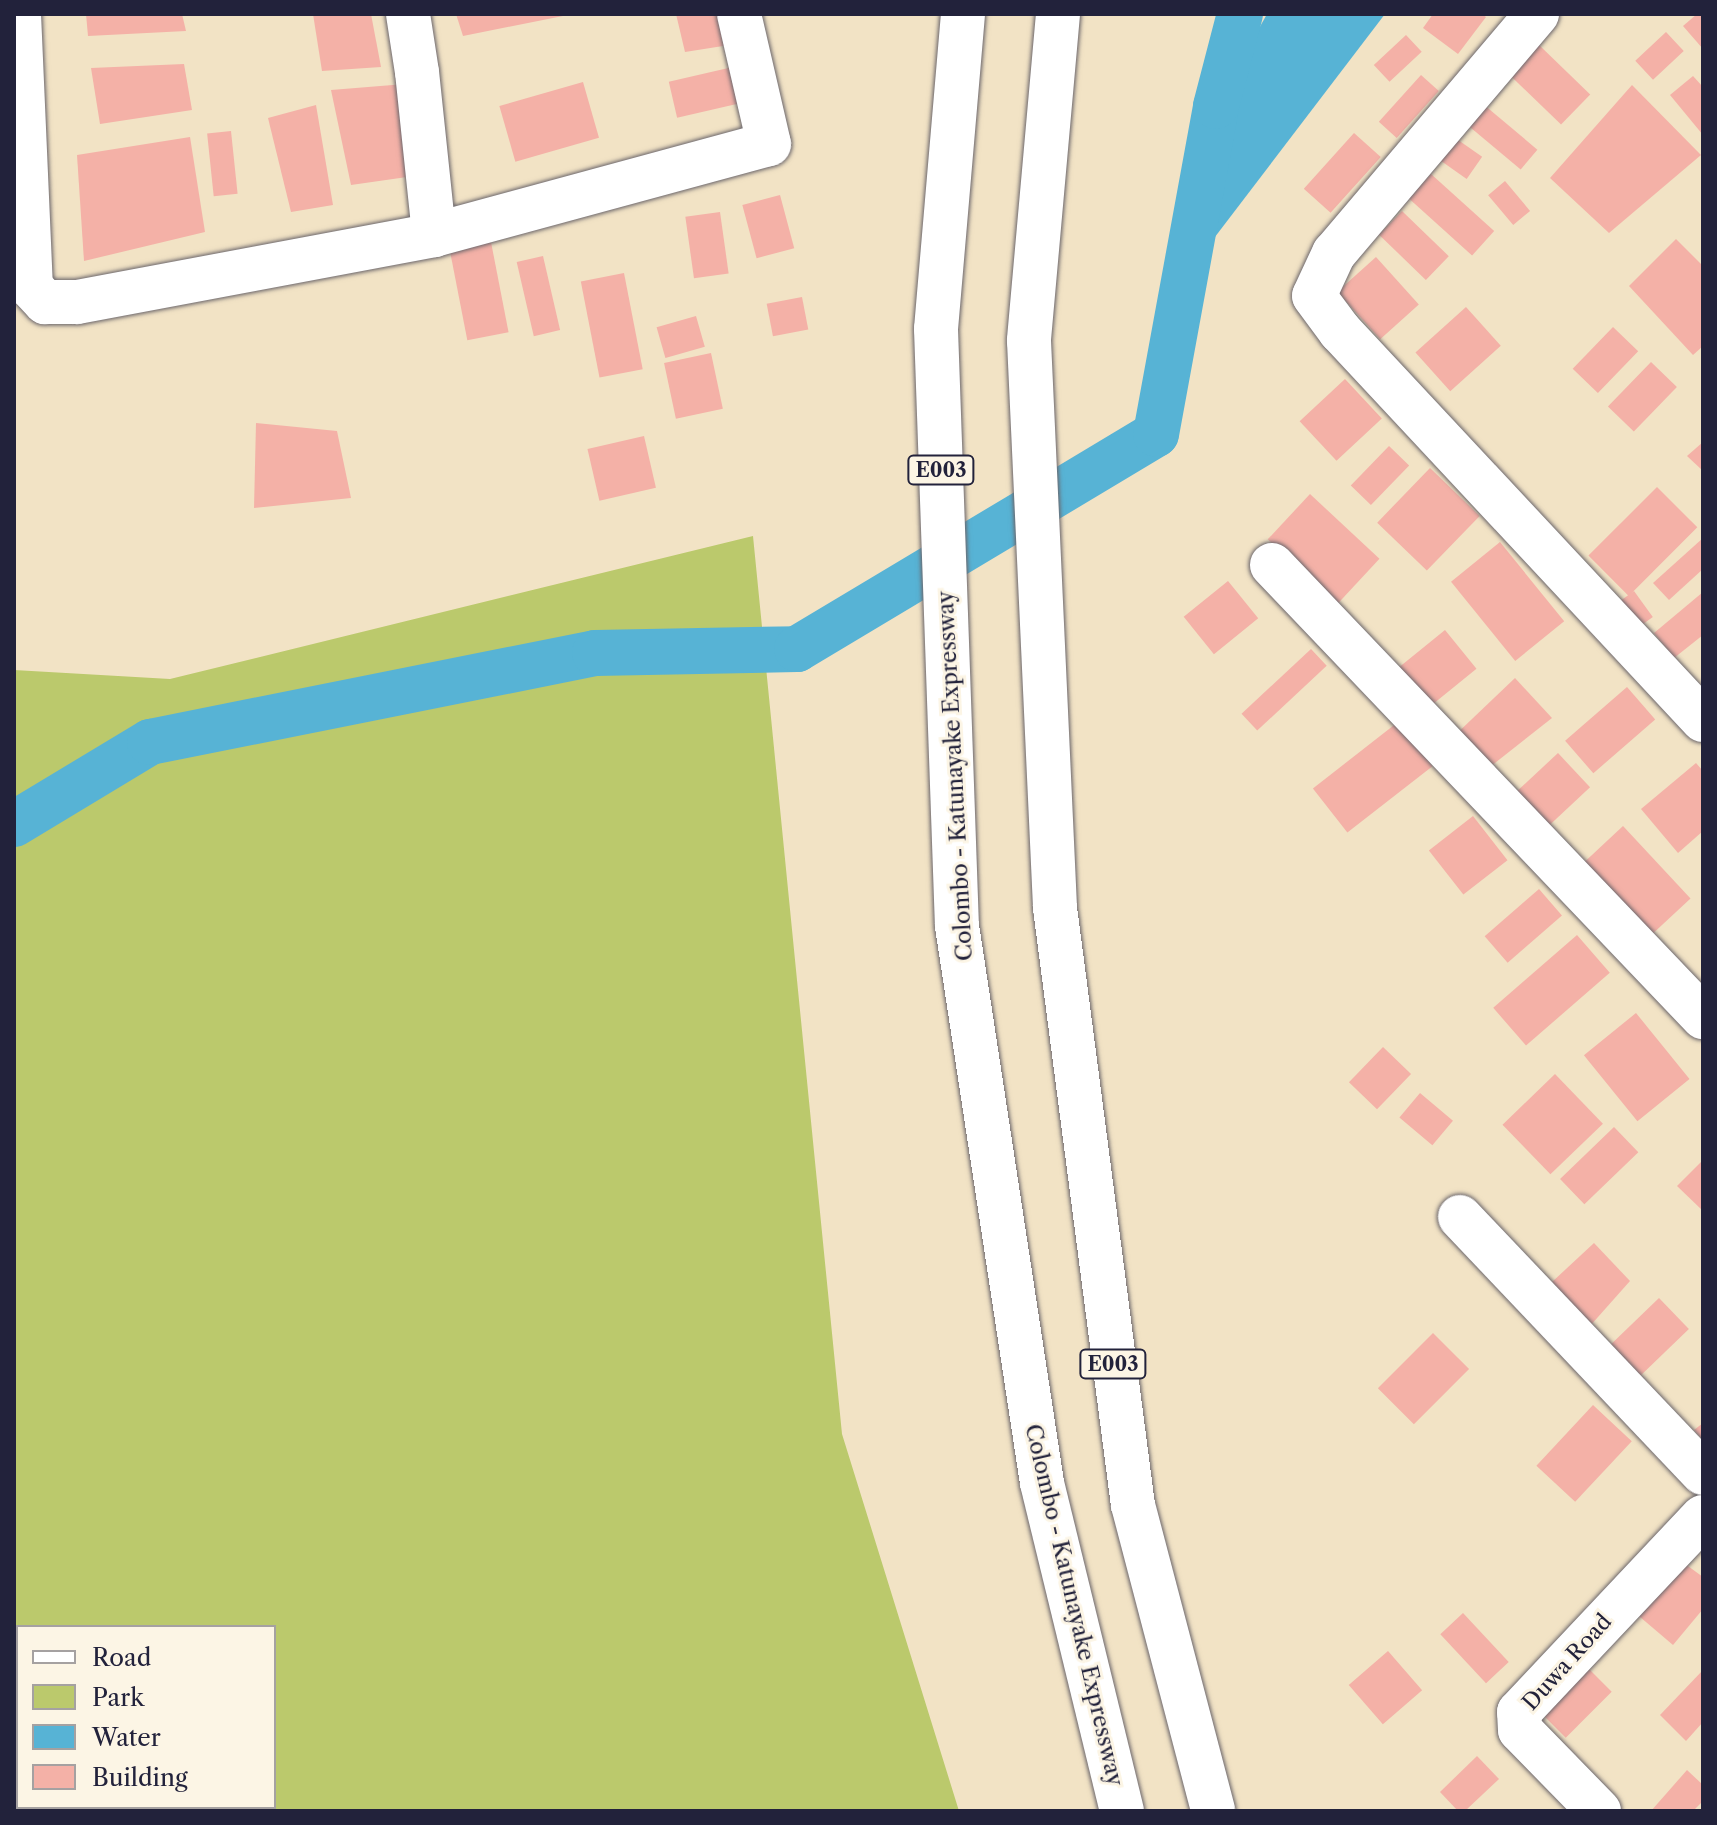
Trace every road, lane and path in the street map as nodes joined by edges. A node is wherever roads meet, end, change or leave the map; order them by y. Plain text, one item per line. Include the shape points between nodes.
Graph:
1 (19, 14) edge
2 (408, 14) edge
3 (739, 14) edge
4 (963, 14) edge
5 (1058, 14) edge
6 (1537, 14) edge
7 (434, 235) junction
8 (1272, 565) dead end
9 (1703, 720) edge
10 (1703, 1017) edge
11 (1460, 1217) dead end
12 (1703, 1473) edge
13 (1701, 1523) edge
14 (1122, 1811) edge
15 (1213, 1811) edge
16 (1599, 1811) edge

1 - 7 main road via 31,287 45,302 77,302
2 - 7 main road
3 - 7 main road via 769,144
4 - 14 main road, Colombo - Katunayake Expressway / E003 via 936,329 957,926 1042,1483
5 - 15 main road, E003 via 1029,341 1055,908 1133,1505
6 - 9 main road via 1334,253 1314,296 1340,331
8 - 10 main road
11 - 12 main road
13 - 16 main road, Duwa Road via 1519,1712 1520,1730

